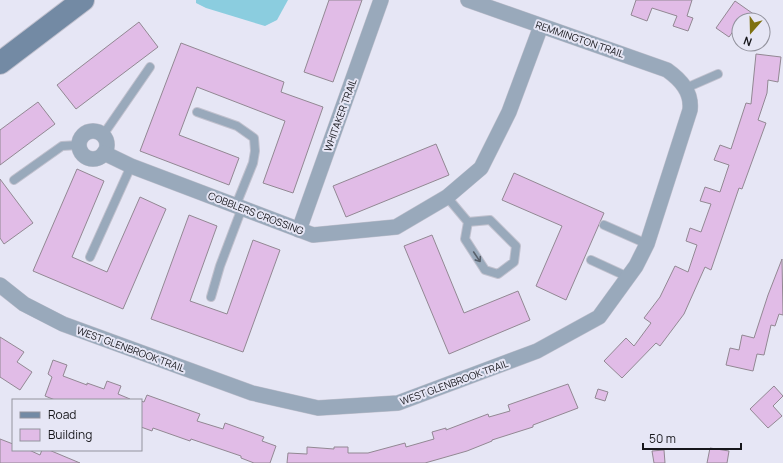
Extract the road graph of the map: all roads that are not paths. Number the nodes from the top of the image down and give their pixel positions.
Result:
1 (83, 0) edge
2 (381, 0) edge
3 (468, 0) edge
4 (541, 26) junction
5 (0, 63) edge
6 (150, 67) dead end
7 (718, 74) dead end
8 (686, 88) junction
9 (197, 112) dead end
10 (103, 136) junction
11 (79, 145) junction
12 (104, 153) junction
13 (132, 166) junction
14 (14, 180) dead end
15 (447, 197) junction
16 (239, 207) junction
17 (468, 222) junction
18 (604, 225) dead end
19 (300, 230) junction
20 (647, 244) junction
21 (90, 257) dead end
22 (591, 260) dead end
23 (628, 277) junction
24 (0, 285) edge
25 (211, 297) dead end

1 - 5 street
2 - 19 street, WHITAKER TRAIL
3 - 4 street, REMMINGTON TRAIL
4 - 8 street, REMMINGTON TRAIL
4 - 15 street, COBBLERS CROSSING
6 - 10 lane
7 - 8 lane
8 - 20 street, WEST GLENBROOK TRAIL
9 - 16 lane
10 - 11 street
10 - 12 street
11 - 12 street
11 - 14 lane
12 - 13 street, COBBLERS CROSSING
13 - 16 street, COBBLERS CROSSING
13 - 21 lane
15 - 17 lane
15 - 19 street, COBBLERS CROSSING
16 - 19 street, COBBLERS CROSSING
16 - 25 lane
17 -> 17 lane
18 - 20 lane
20 - 23 street, WEST GLENBROOK TRAIL
22 - 23 lane
23 - 24 street, WEST GLENBROOK TRAIL

